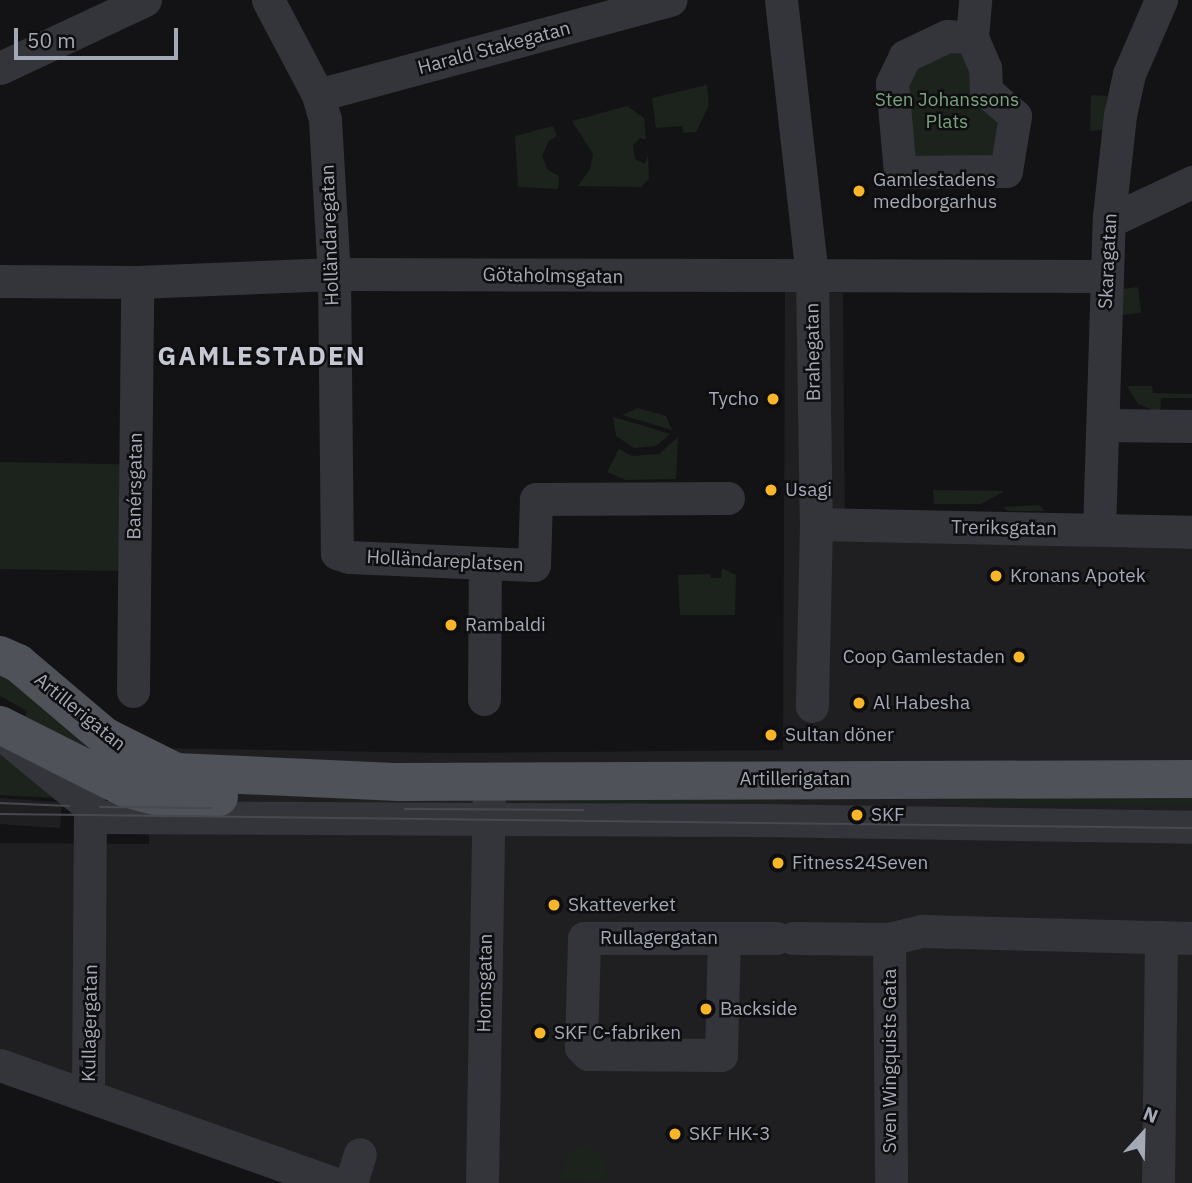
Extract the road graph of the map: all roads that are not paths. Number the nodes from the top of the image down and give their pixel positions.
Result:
1 (145, 0) edge
2 (268, 0) edge
3 (670, 0) edge
4 (781, 0) edge
5 (975, 0) edge
6 (1161, 0) edge
7 (972, 37) junction
8 (0, 68) edge
9 (318, 94) junction
10 (1192, 182) edge
11 (1109, 216) junction
12 (334, 274) junction
13 (1106, 276) junction
14 (812, 278) junction
15 (0, 281) edge
16 (137, 282) junction
17 (1098, 413) junction
18 (1192, 426) edge
19 (333, 484) joint
20 (728, 498) dead end
21 (816, 524) junction
22 (1099, 530) junction
23 (1192, 532) edge
24 (485, 564) junction
25 (0, 655) edge
26 (133, 691) dead end
27 (485, 699) dead end
28 (812, 706) dead end
29 (0, 725) edge
30 (0, 734) edge
31 (286, 778) junction
32 (1192, 779) edge
33 (399, 782) junction
34 (489, 782) junction
35 (94, 801) junction
36 (488, 820) junction
37 (1192, 827) edge
38 (724, 938) junction
39 (1176, 938) edge
40 (889, 939) junction
41 (0, 1065) edge
42 (88, 1096) junction
43 (333, 1183) edge
44 (481, 1183) edge
45 (891, 1183) edge
46 (1158, 1183) edge

1 - 8 street
2 - 9 street, Holländaregatan
3 - 9 street, Harald Stakegatan
4 - 14 street, Brahegatan
5 - 7 street
6 - 11 street, Skaragatan
7 - 7 street
9 - 12 street, Holländaregatan
10 - 11 street
11 - 13 street, Skaragatan
12 - 14 street, Götaholmsgatan
12 - 16 street, Götaholmsgatan
12 - 19 street, Holländaregatan
13 - 14 street, Götaholmsgatan
13 - 17 street, Skaragatan
14 - 21 street, Brahegatan
15 - 16 street, Götaholmsgatan
16 - 26 street, Banérsgatan
17 - 18 street
17 - 22 street, Skaragatan
19 - 24 street, Holländareplatsen
20 - 24 street, Holländareplatsen
21 - 22 street, Treriksgatan
21 - 28 street, Brahegatan
22 - 23 street, Treriksgatan
24 - 27 street
25 - 31 main road, Artillerigatan
29 - 35 main road, Artillerigatan
30 - 35 street
31 - 33 main road, Artillerigatan
31 - 35 street, Artillerigatan
32 - 34 main road, Artillerigatan
33 - 34 main road, Artillerigatan
33 - 35 main road, Artillerigatan
34 - 36 street, Hornsgatan
35 - 36 street
35 - 42 street, Kullagergatan
36 - 37 street
36 - 44 street, Hornsgatan
38 - 38 street, Rullagergatan
38 - 40 street, Rullagergatan
39 - 40 street, Rullagergatan
39 - 46 street
40 - 45 street, Sven Wingquists Gata
41 - 42 street
42 - 43 street, Kullagergatan

